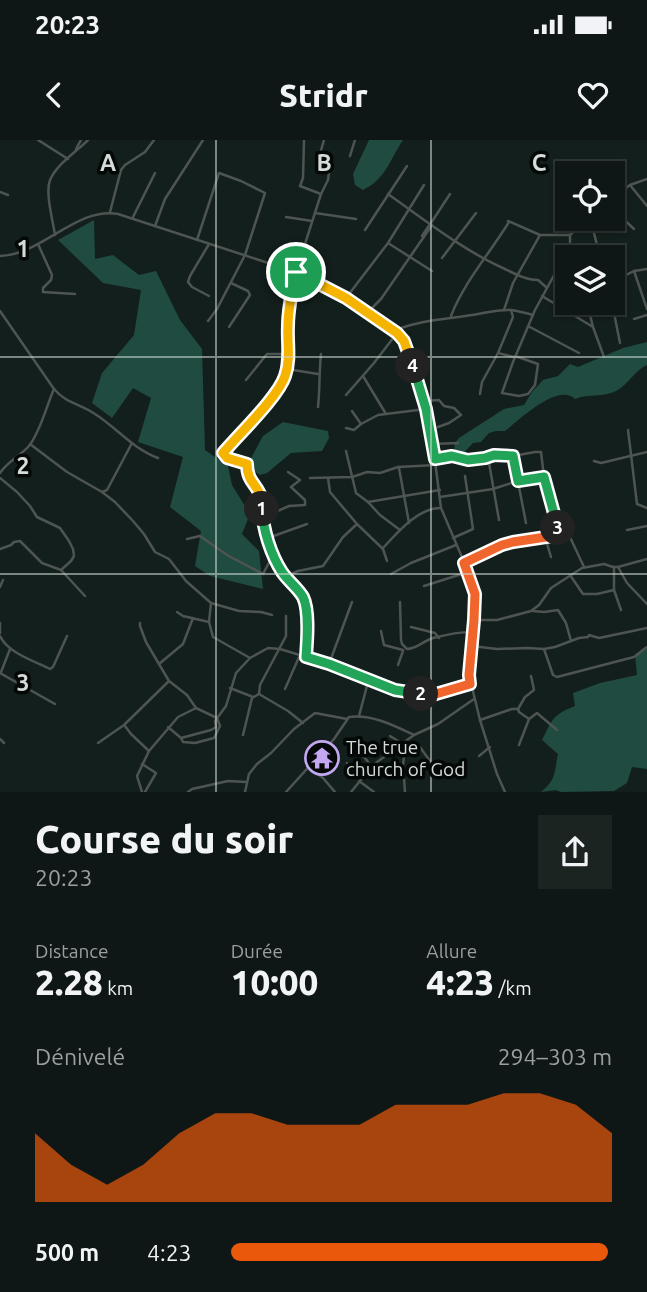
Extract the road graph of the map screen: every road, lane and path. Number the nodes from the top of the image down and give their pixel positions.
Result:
1 (38, 140) edge
2 (81, 140) edge
3 (88, 140) edge
4 (153, 140) edge
5 (203, 140) edge
6 (304, 140) edge
7 (324, 140) edge
8 (355, 140) edge
9 (74, 153) junction
10 (350, 156) dead end
11 (68, 159) junction
12 (407, 166) dead end
13 (155, 173) dead end
14 (647, 179) edge
15 (424, 185) dead end
16 (630, 186) junction
17 (625, 189) edge
18 (0, 192) edge
19 (321, 194) junction
20 (388, 194) junction
21 (450, 194) dead end
22 (8, 195) dead end
23 (647, 205) edge
24 (409, 209) junction
25 (110, 212) junction
26 (315, 213) junction
27 (476, 213) dead end
28 (286, 217) dead end
29 (133, 218) junction
30 (356, 219) dead end
31 (625, 220) edge
32 (313, 221) junction
33 (430, 224) junction
34 (155, 226) junction
35 (634, 229) dead end
36 (365, 230) dead end
37 (574, 231) edge
38 (55, 235) junction
39 (540, 235) junction
40 (570, 235) junction
41 (197, 240) junction
42 (456, 242) junction
43 (388, 243) junction
44 (38, 244) junction
45 (209, 244) junction
46 (570, 245) edge
47 (405, 253) junction
48 (245, 255) junction
49 (0, 256) edge
50 (410, 256) junction
51 (442, 258) dead end
52 (484, 260) junction
53 (647, 269) edge
54 (432, 271) dead end
55 (634, 271) junction
56 (296, 272) junction
57 (555, 272) edge
58 (518, 275) junction
59 (625, 276) edge
60 (231, 283) junction
61 (546, 288) junction
62 (75, 294) dead end
63 (209, 296) dead end
64 (542, 296) junction
65 (346, 298) junction
66 (647, 309) edge
67 (504, 310) junction
68 (511, 310) junction
69 (0, 311) edge
70 (367, 313) junction
71 (533, 315) junction
72 (590, 315) edge
73 (614, 315) edge
74 (647, 315) edge
75 (451, 316) junction
76 (634, 319) dead end
77 (208, 321) dead end
78 (528, 326) junction
79 (229, 327) dead end
80 (593, 327) junction
81 (395, 332) junction
82 (620, 343) dead end
83 (499, 352) junction
84 (579, 353) dead end
85 (288, 354) junction
86 (321, 354) dead end
87 (515, 357) junction
88 (604, 357) dead end
89 (287, 369) junction
90 (318, 374) junction
91 (363, 376) junction
92 (246, 380) dead end
93 (54, 388) junction
94 (480, 394) dead end
95 (346, 395) dead end
96 (424, 401) junction
97 (318, 407) dead end
98 (426, 409) junction
99 (352, 411) dead end
100 (386, 415) junction
101 (361, 424) junction
102 (438, 427) dead end
103 (346, 428) dead end
104 (628, 429) dead end
105 (132, 443) junction
106 (458, 443) dead end
107 (30, 444) junction
108 (433, 444) junction
109 (346, 451) dead end
110 (647, 452) edge
111 (513, 456) junction
112 (631, 456) junction
113 (488, 457) junction
114 (158, 458) dead end
115 (435, 459) junction
116 (594, 461) dead end
117 (436, 465) junction
118 (398, 467) junction
119 (288, 472) dead end
120 (0, 476) edge
121 (465, 476) dead end
122 (328, 477) junction
123 (352, 477) junction
124 (544, 477) junction
125 (310, 478) dead end
126 (518, 481) junction
127 (493, 489) junction
128 (440, 490) junction
129 (102, 492) junction
130 (468, 492) junction
131 (404, 496) junction
132 (440, 497) junction
133 (368, 502) junction
134 (441, 508) junction
135 (647, 508) edge
136 (262, 518) junction
137 (499, 520) dead end
138 (409, 523) junction
139 (526, 523) dead end
140 (307, 524) dead end
141 (357, 524) junction
142 (647, 526) edge
143 (400, 530) junction
144 (627, 530) dead end
145 (559, 535) junction
146 (545, 537) junction
147 (268, 538) junction
148 (453, 538) junction
149 (187, 539) dead end
150 (456, 545) junction
151 (0, 549) edge
152 (383, 549) junction
153 (273, 555) junction
154 (551, 557) dead end
155 (647, 559) edge
156 (387, 561) dead end
157 (464, 563) junction
158 (584, 567) junction
159 (616, 567) junction
160 (61, 570) junction
161 (468, 572) junction
162 (391, 575) dead end
163 (570, 575) junction
164 (285, 577) junction
165 (3, 580) dead end
166 (424, 586) dead end
167 (0, 587) edge
168 (614, 590) junction
169 (85, 596) dead end
170 (352, 602) dead end
171 (400, 602) dead end
172 (211, 603) junction
173 (647, 604) edge
174 (621, 610) dead end
175 (531, 611) junction
176 (177, 612) dead end
177 (272, 615) dead end
178 (286, 616) dead end
179 (193, 618) junction
180 (474, 620) junction
181 (209, 622) junction
182 (0, 623) edge
183 (140, 623) dead end
184 (411, 627) dead end
185 (647, 628) edge
186 (381, 631) dead end
187 (474, 632) junction
188 (0, 635) edge
189 (67, 636) dead end
190 (439, 638) junction
191 (570, 641) junction
192 (472, 646) junction
193 (647, 647) edge
194 (10, 649) junction
195 (280, 649) junction
196 (403, 649) junction
197 (544, 649) junction
198 (300, 655) junction
199 (306, 657) junction
200 (250, 658) junction
201 (159, 664) junction
202 (329, 664) junction
203 (398, 665) dead end
204 (0, 673) edge
205 (531, 676) dead end
206 (169, 681) junction
207 (369, 681) junction
208 (470, 684) junction
209 (230, 688) junction
210 (285, 689) dead end
211 (259, 694) junction
212 (253, 697) junction
213 (474, 699) junction
214 (55, 704) dead end
215 (196, 708) junction
216 (518, 709) junction
217 (359, 716) junction
218 (217, 718) junction
219 (347, 719) junction
220 (529, 719) junction
221 (480, 720) junction
222 (303, 723) junction
223 (124, 725) junction
224 (168, 727) junction
225 (556, 730) dead end
226 (243, 735) dead end
227 (414, 735) junction
228 (390, 736) dead end
229 (181, 738) junction
230 (0, 739) edge
231 (4, 743) dead end
232 (98, 743) dead end
233 (402, 744) junction
234 (519, 744) dead end
235 (490, 747) junction
236 (350, 748) dead end
237 (149, 751) junction
238 (479, 756) dead end
239 (430, 761) dead end
240 (347, 763) dead end
241 (142, 764) junction
242 (308, 767) junction
243 (371, 767) junction
244 (360, 780) junction
245 (246, 782) junction
246 (144, 792) edge
247 (188, 792) edge
248 (245, 792) edge
249 (286, 792) edge
250 (335, 792) edge
251 (351, 792) edge
252 (374, 792) edge
253 (405, 792) edge
254 (505, 792) edge

1 - 11 street
2 - 9 street
3 - 9 street
4 - 25 street
5 - 34 street
6 - 19 street
7 - 19 street
8 - 10 street
9 - 11 street
11 - 38 street
12 - 20 street
13 - 29 street
14 - 16 street
15 - 24 street
16 - 17 street
16 - 23 street
18 - 22 street
19 - 26 street
20 - 24 street
20 - 36 street
21 - 33 street
24 - 33 street
24 - 43 street
25 - 29 street
25 - 38 street
26 - 30 street
26 - 32 street
27 - 42 street
28 - 32 street
29 - 34 street
31 - 35 street
32 - 56 street
33 - 42 street
33 - 47 street
33 - 50 street
34 - 41 street
37 - 40 street
38 - 44 street
39 - 40 street
39 - 52 street
39 - 58 street
40 - 46 street
41 - 45 street
41 - 48 street
42 - 51 street
42 - 52 street
43 - 47 street
43 - 65 street
44 - 49 street
44 - 62 street
45 - 48 street
45 - 63 street
47 - 50 street
48 - 56 street
48 - 60 street
50 - 54 street
50 - 70 street
52 - 58 street
52 - 75 street
53 - 55 street
55 - 59 street
55 - 66 street
56 - 65 street
56 - 85 street
57 - 61 street
58 - 61 street
58 - 67 street
60 - 77 street
60 - 79 street
61 - 64 street
64 - 71 street
64 - 80 street
65 - 70 street
67 - 68 street
67 - 75 street
68 - 71 street
68 - 83 street
69 - 93 street
70 - 81 street
71 - 78 street
72 - 80 street
73 - 82 street
74 - 76 street
75 - 81 street
78 - 84 street
78 - 87 street
80 - 88 street
81 - 91 street
81 - 96 street
83 - 87 street
83 - 94 street
85 - 89 street
85 - 92 street
86 - 90 street
87 - 87 street
89 - 90 street
89 - 136 street
90 - 97 street
91 - 95 street
91 - 100 street
93 - 105 street
93 - 107 street
96 - 98 street
96 - 102 street
98 - 100 street
98 - 108 street
99 - 101 street
100 - 101 street
101 - 103 street
104 - 112 street
105 - 114 street
105 - 129 street
106 - 108 street
107 - 120 street
107 - 129 street
108 - 115 street
109 - 123 street
110 - 112 street
111 - 113 street
111 - 124 street
111 - 126 street
112 - 116 street
112 - 135 street
113 - 115 street
113 - 127 street
115 - 117 street
117 - 118 street
117 - 128 street
118 - 123 street
118 - 131 street
119 - 136 street
120 - 160 street
121 - 130 street
122 - 123 street
122 - 125 street
122 - 141 street
123 - 133 street
124 - 126 street
124 - 145 street
126 - 127 street
126 - 139 street
127 - 130 street
127 - 137 street
128 - 131 street
128 - 132 street
129 - 172 street
130 - 132 street
130 - 148 street
131 - 133 street
131 - 138 street
132 - 134 street
133 - 143 street
134 - 138 street
134 - 148 street
136 - 147 street
138 - 143 street
140 - 147 street
141 - 152 street
141 - 164 street
142 - 144 street
143 - 152 street
145 - 146 street
145 - 158 street
146 - 154 street
146 - 157 street
147 - 153 street
148 - 150 street
149 - 153 street
150 - 157 street
150 - 162 street
151 - 160 street
152 - 156 street
153 - 164 street
155 - 159 street
157 - 161 street
158 - 159 street
158 - 163 street
159 - 168 street
159 - 173 street
160 - 169 street
161 - 166 street
161 - 180 street
163 - 168 street
163 - 175 street
164 - 199 street
165 - 167 street
168 - 174 street
170 - 202 street
171 - 196 street
172 - 177 street
172 - 181 street
175 - 180 street
175 - 191 street
176 - 179 street
178 - 195 street
179 - 181 street
179 - 201 street
180 - 187 street
181 - 200 street
182 - 188 street
183 - 201 street
184 - 190 street
185 - 191 street
186 - 196 street
187 - 190 street
187 - 192 street
188 - 194 street
189 - 194 street
190 - 196 street
191 - 197 street
192 - 197 street
192 - 208 street
193 - 197 street
194 - 204 street
195 - 198 street
195 - 200 street
195 - 211 street
196 - 203 street
198 - 199 street
198 - 210 street
199 - 202 street
200 - 209 street
201 - 206 street
202 - 207 street
204 - 214 street
205 - 216 street
206 - 215 street
206 - 223 street
207 - 208 street
207 - 217 street
208 - 213 street
209 - 212 street
209 - 218 street
211 - 212 street
211 - 222 street
212 - 226 street
213 - 221 street
213 - 227 street
215 - 218 street
215 - 224 street
216 - 220 street
216 - 221 street
217 - 219 street
217 - 227 street
218 - 229 street
218 - 229 street
219 - 222 street
219 - 242 street
220 - 225 street
220 - 234 street
221 - 235 street
222 - 245 street
223 - 232 street
223 - 237 street
224 - 229 street
224 - 237 street
227 - 233 street
228 - 233 street
230 - 231 street
233 - 239 street
233 - 243 street
233 - 253 street
235 - 238 street
235 - 254 street
236 - 243 street
237 - 241 street
240 - 244 street
241 - 246 street
241 - 246 street
242 - 249 street
242 - 250 street
243 - 244 street
244 - 251 street
244 - 252 street
245 - 247 street
245 - 248 street

